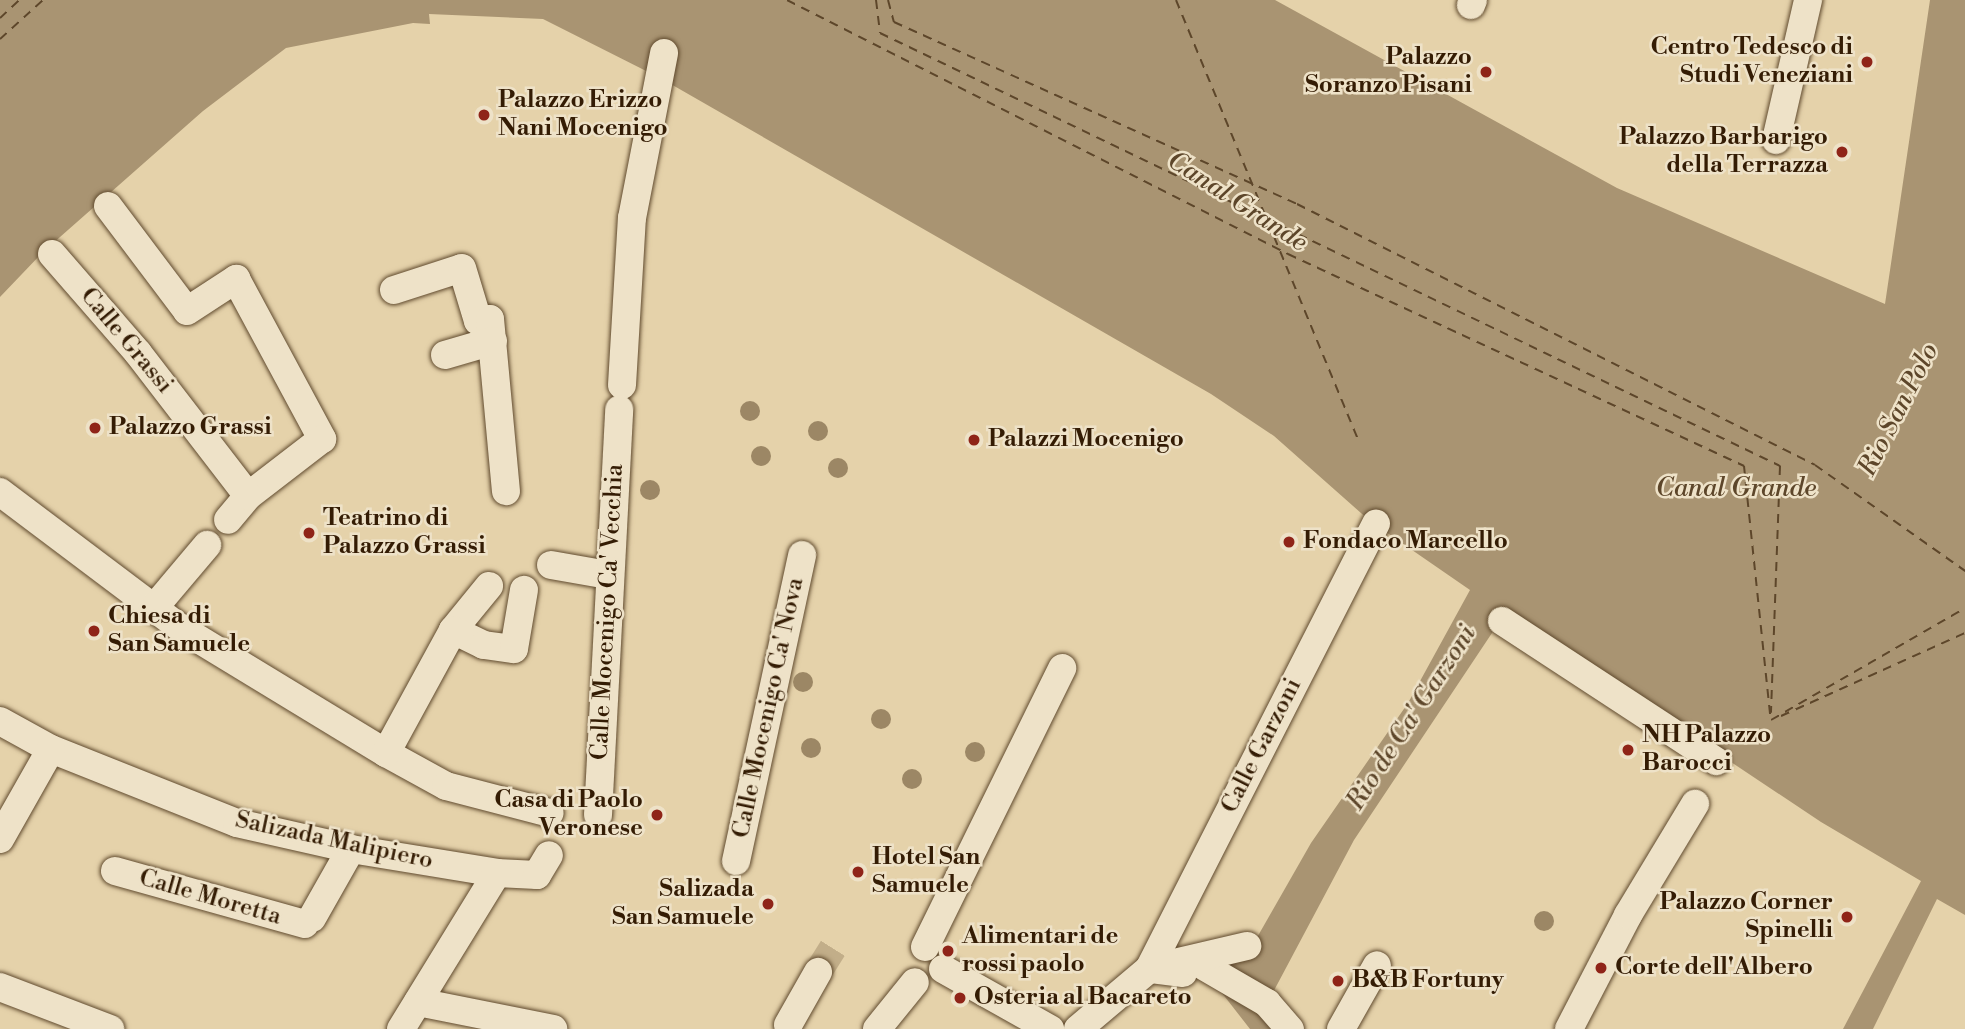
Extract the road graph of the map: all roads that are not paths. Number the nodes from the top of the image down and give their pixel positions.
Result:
1 (1808, 0) edge
2 (664, 52) dead end
3 (1776, 140) dead end
4 (108, 206) dead end
5 (52, 254) dead end
6 (394, 290) dead end
7 (493, 341) junction
8 (445, 355) dead end
9 (506, 491) dead end
10 (0, 492) edge
11 (248, 496) junction
12 (228, 520) dead end
13 (1376, 524) dead end
14 (207, 545) dead end
15 (802, 555) dead end
16 (551, 565) dead end
17 (608, 575) junction
18 (489, 586) dead end
19 (524, 590) dead end
20 (153, 609) junction
21 (1502, 621) dead end
22 (453, 630) junction
23 (1062, 668) dead end
24 (0, 721) edge
25 (51, 749) junction
26 (386, 753) junction
27 (1716, 761) dead end
28 (1695, 804) dead end
29 (550, 813) dead end
30 (597, 815) dead end
31 (0, 839) edge
32 (351, 849) junction
33 (549, 855) dead end
34 (736, 861) dead end
35 (116, 871) dead end
36 (497, 873) junction
37 (1247, 946) dead end
38 (925, 947) dead end
39 (1203, 965) junction
40 (1377, 965) dead end
41 (943, 969) dead end
42 (1149, 969) junction
43 (818, 972) tunnel mouth
44 (915, 982) dead end
45 (0, 987) edge
46 (418, 1002) junction
47 (41, 1018) edge
48 (788, 1025) dead end
49 (110, 1029) edge
50 (401, 1029) edge
51 (553, 1029) edge
52 (877, 1029) edge
53 (1050, 1029) edge
54 (1077, 1029) edge
55 (1290, 1029) edge
56 (1341, 1029) edge
57 (1569, 1029) edge

1 - 3 street
2 - 17 street, Calle Mocenigo Ca' Vecchia
4 - 11 street
5 - 11 street, Calle Grassi
6 - 7 street
7 - 8 street
7 - 9 street
10 - 20 street
11 - 12 street
13 - 42 street, Calle Garzoni
14 - 20 street
15 - 34 street, Calle Mocenigo Ca' Nova
16 - 17 street
17 - 30 street, Calle Mocenigo Ca' Vecchia
18 - 22 street
19 - 22 street
20 - 26 street
21 - 27 street
22 - 26 street
23 - 38 street
24 - 25 street, Salizada Malipiero
25 - 31 street
25 - 32 street, Salizada Malipiero
26 - 29 street
28 - 57 street
32 - 35 street, Calle Moretta
32 - 36 street, Salizada Malipiero
33 - 36 street, Salizada Malipiero
36 - 46 street
37 - 39 street
39 - 42 street
39 - 55 street
40 - 56 street
41 - 53 street
42 - 54 street
43 - 48 street
44 - 52 street
45 - 47 street
46 - 50 street
46 - 51 street
47 - 49 street

